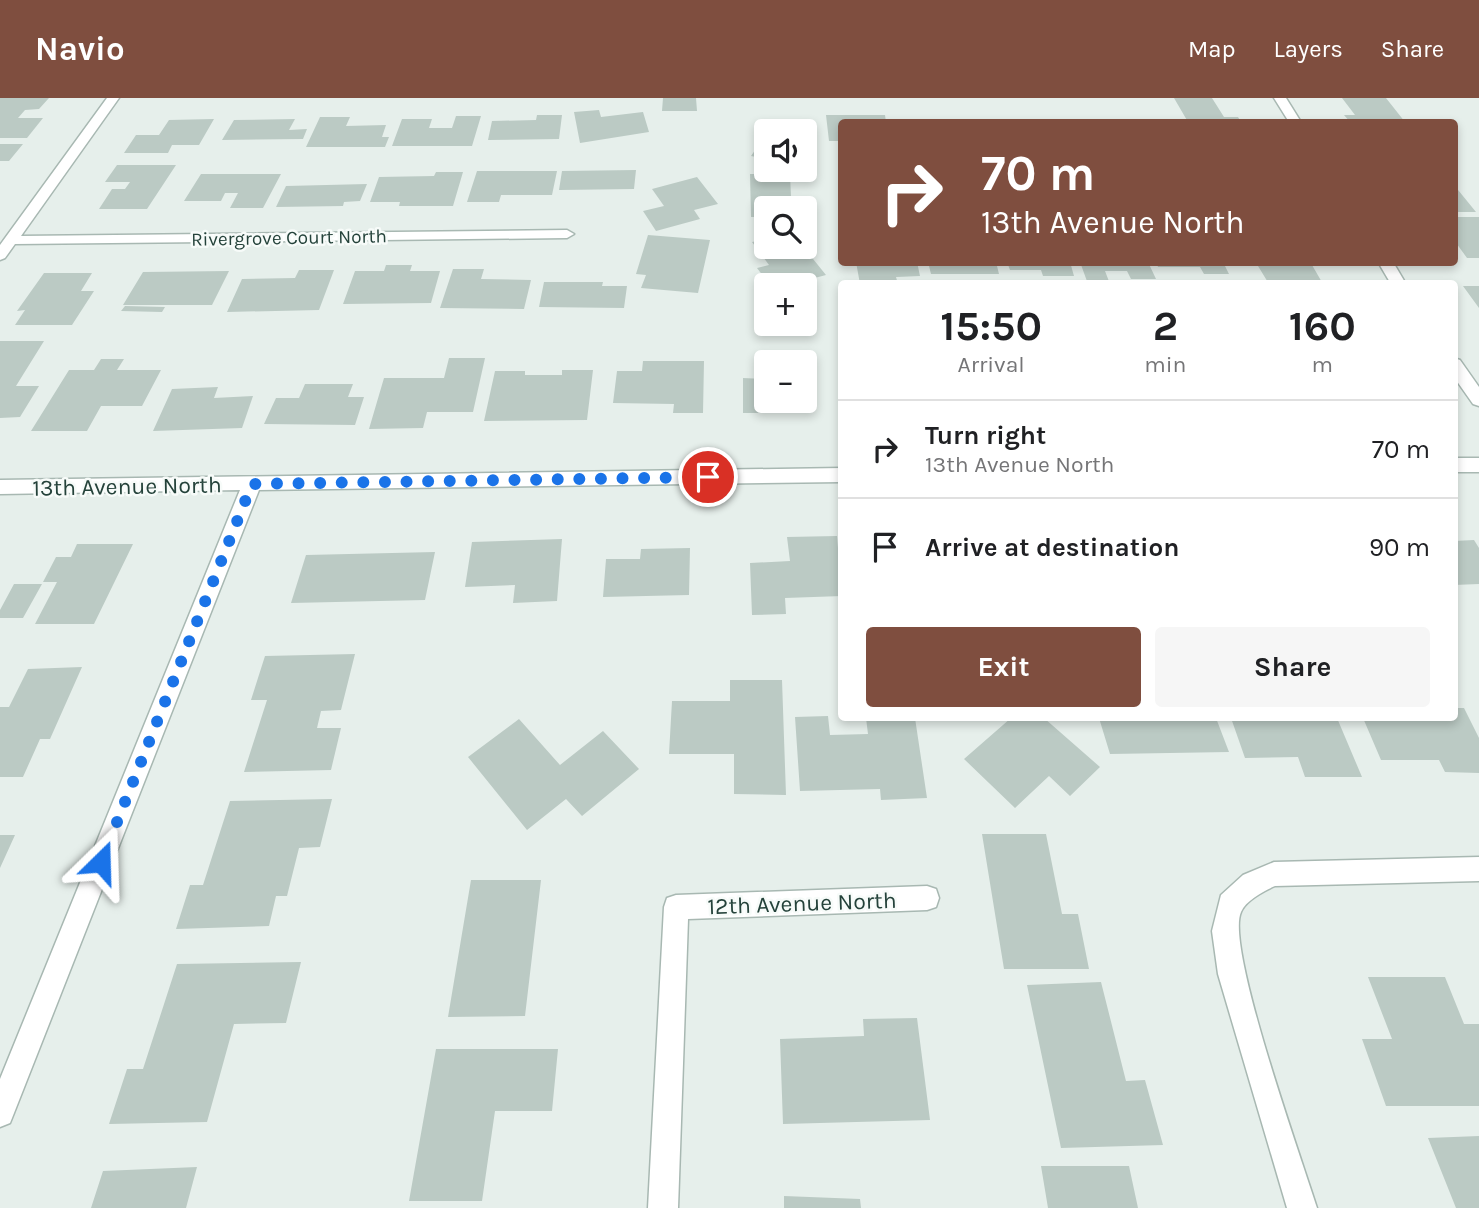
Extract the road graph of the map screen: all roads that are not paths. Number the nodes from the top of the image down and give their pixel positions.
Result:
1 (113, 98) edge
2 (1280, 98) edge
3 (1293, 119) edge
4 (568, 233) dead end
5 (11, 240) junction
6 (0, 255) edge
7 (1458, 370) edge
8 (1479, 400) edge
9 (1458, 465) edge
10 (1479, 465) edge
11 (838, 475) edge
12 (252, 484) junction
13 (0, 487) edge
14 (1479, 869) edge
15 (927, 898) dead end
16 (0, 1113) edge
17 (663, 1208) edge
18 (1302, 1208) edge

1 - 5 street
2 - 3 street
4 - 5 street, Rivergrove Court North
5 - 6 street
7 - 8 street
9 - 10 street
11 - 12 street, 13th Avenue North
12 - 13 street, 13th Avenue North
12 - 16 street
14 - 18 street
15 - 17 street, 12th Avenue North

